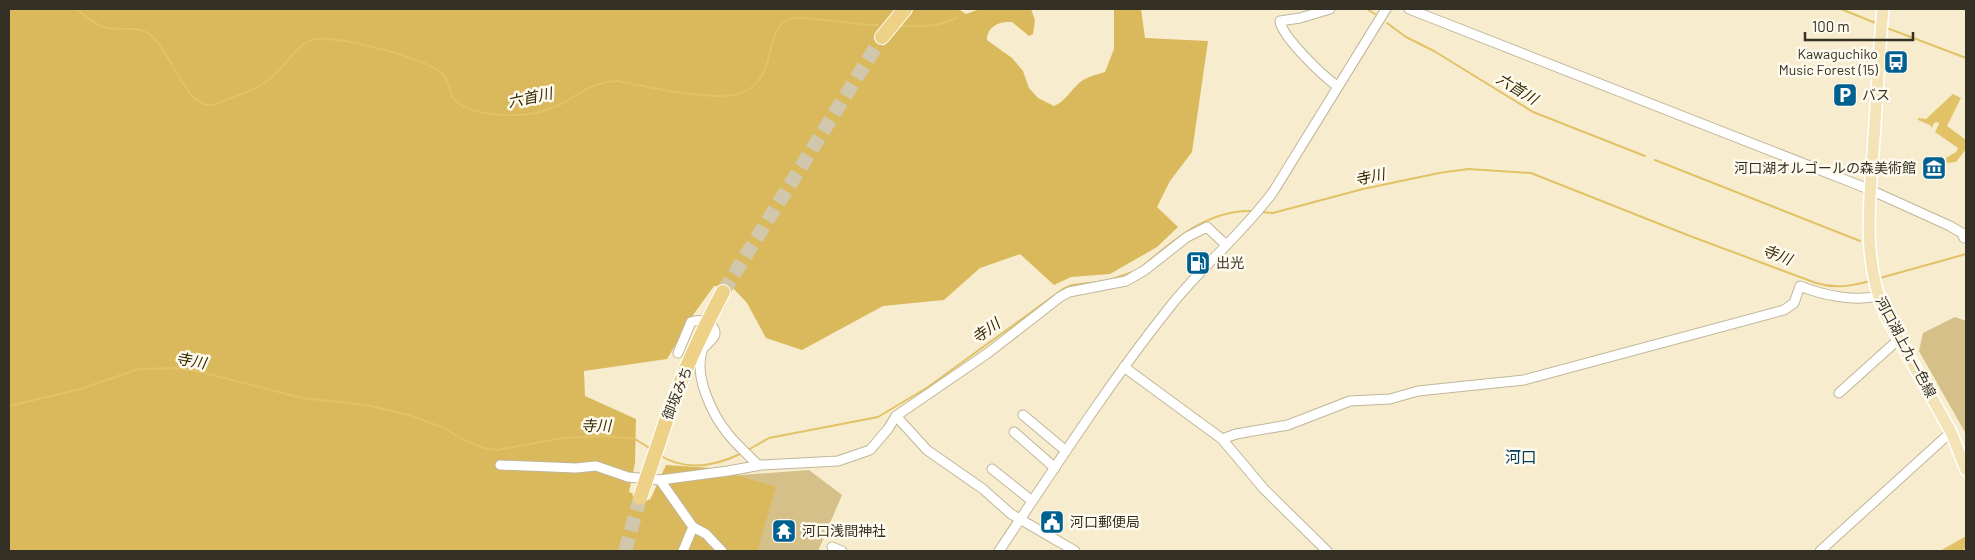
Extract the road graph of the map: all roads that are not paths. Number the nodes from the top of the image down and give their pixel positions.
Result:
1 (905, 9) edge
2 (1330, 9) edge
3 (1386, 9) edge
4 (1409, 9) edge
5 (1883, 13) edge
6 (882, 37) tunnel mouth
7 (1337, 86) junction
8 (1871, 190) junction
9 (1964, 238) dead end
10 (1226, 245) junction
11 (723, 292) tunnel mouth
12 (1877, 293) junction
13 (707, 322) junction
14 (1899, 339) junction
15 (678, 353) dead end
16 (1124, 366) junction
17 (1839, 393) dead end
18 (1023, 415) dead end
19 (896, 416) junction
20 (1014, 432) dead end
21 (1951, 432) junction
22 (1222, 439) junction
23 (1066, 451) junction
24 (500, 465) dead end
25 (758, 465) junction
26 (1054, 468) junction
27 (992, 469) dead end
28 (1966, 470) edge
29 (660, 480) junction
30 (640, 498) tunnel mouth
31 (1032, 501) junction
32 (1019, 519) junction
33 (692, 526) junction
34 (832, 547) dead end
35 (683, 551) edge
36 (722, 551) edge
37 (842, 551) edge
38 (999, 551) edge
39 (1075, 551) edge
40 (1327, 551) edge
41 (1820, 551) edge

1 - 6 highway
2 - 7 street
3 - 7 street
4 - 8 street
5 - 8 main road, 河口湖上九一色線
7 - 10 street
8 - 9 street
8 - 12 main road, 河口湖上九一色線
10 - 16 street
10 - 19 street
11 - 13 highway, 御坂みち
12 - 14 main road, 河口湖上九一色線
12 - 22 street
13 - 15 street
13 - 25 street
13 - 30 highway, 御坂みち, bridge
14 - 17 street
14 - 21 main road, 河口湖上九一色線
16 - 22 street
16 - 23 street
18 - 23 street
19 - 25 street
19 - 32 street
20 - 26 street
21 - 28 main road, 河口湖上九一色線
21 - 41 street
22 - 40 street
23 - 26 street
24 - 29 street
25 - 29 street
26 - 31 street
27 - 31 street
29 - 33 street
31 - 32 street
32 - 38 street
32 - 39 street
33 - 35 street
33 - 36 street
34 - 37 street

